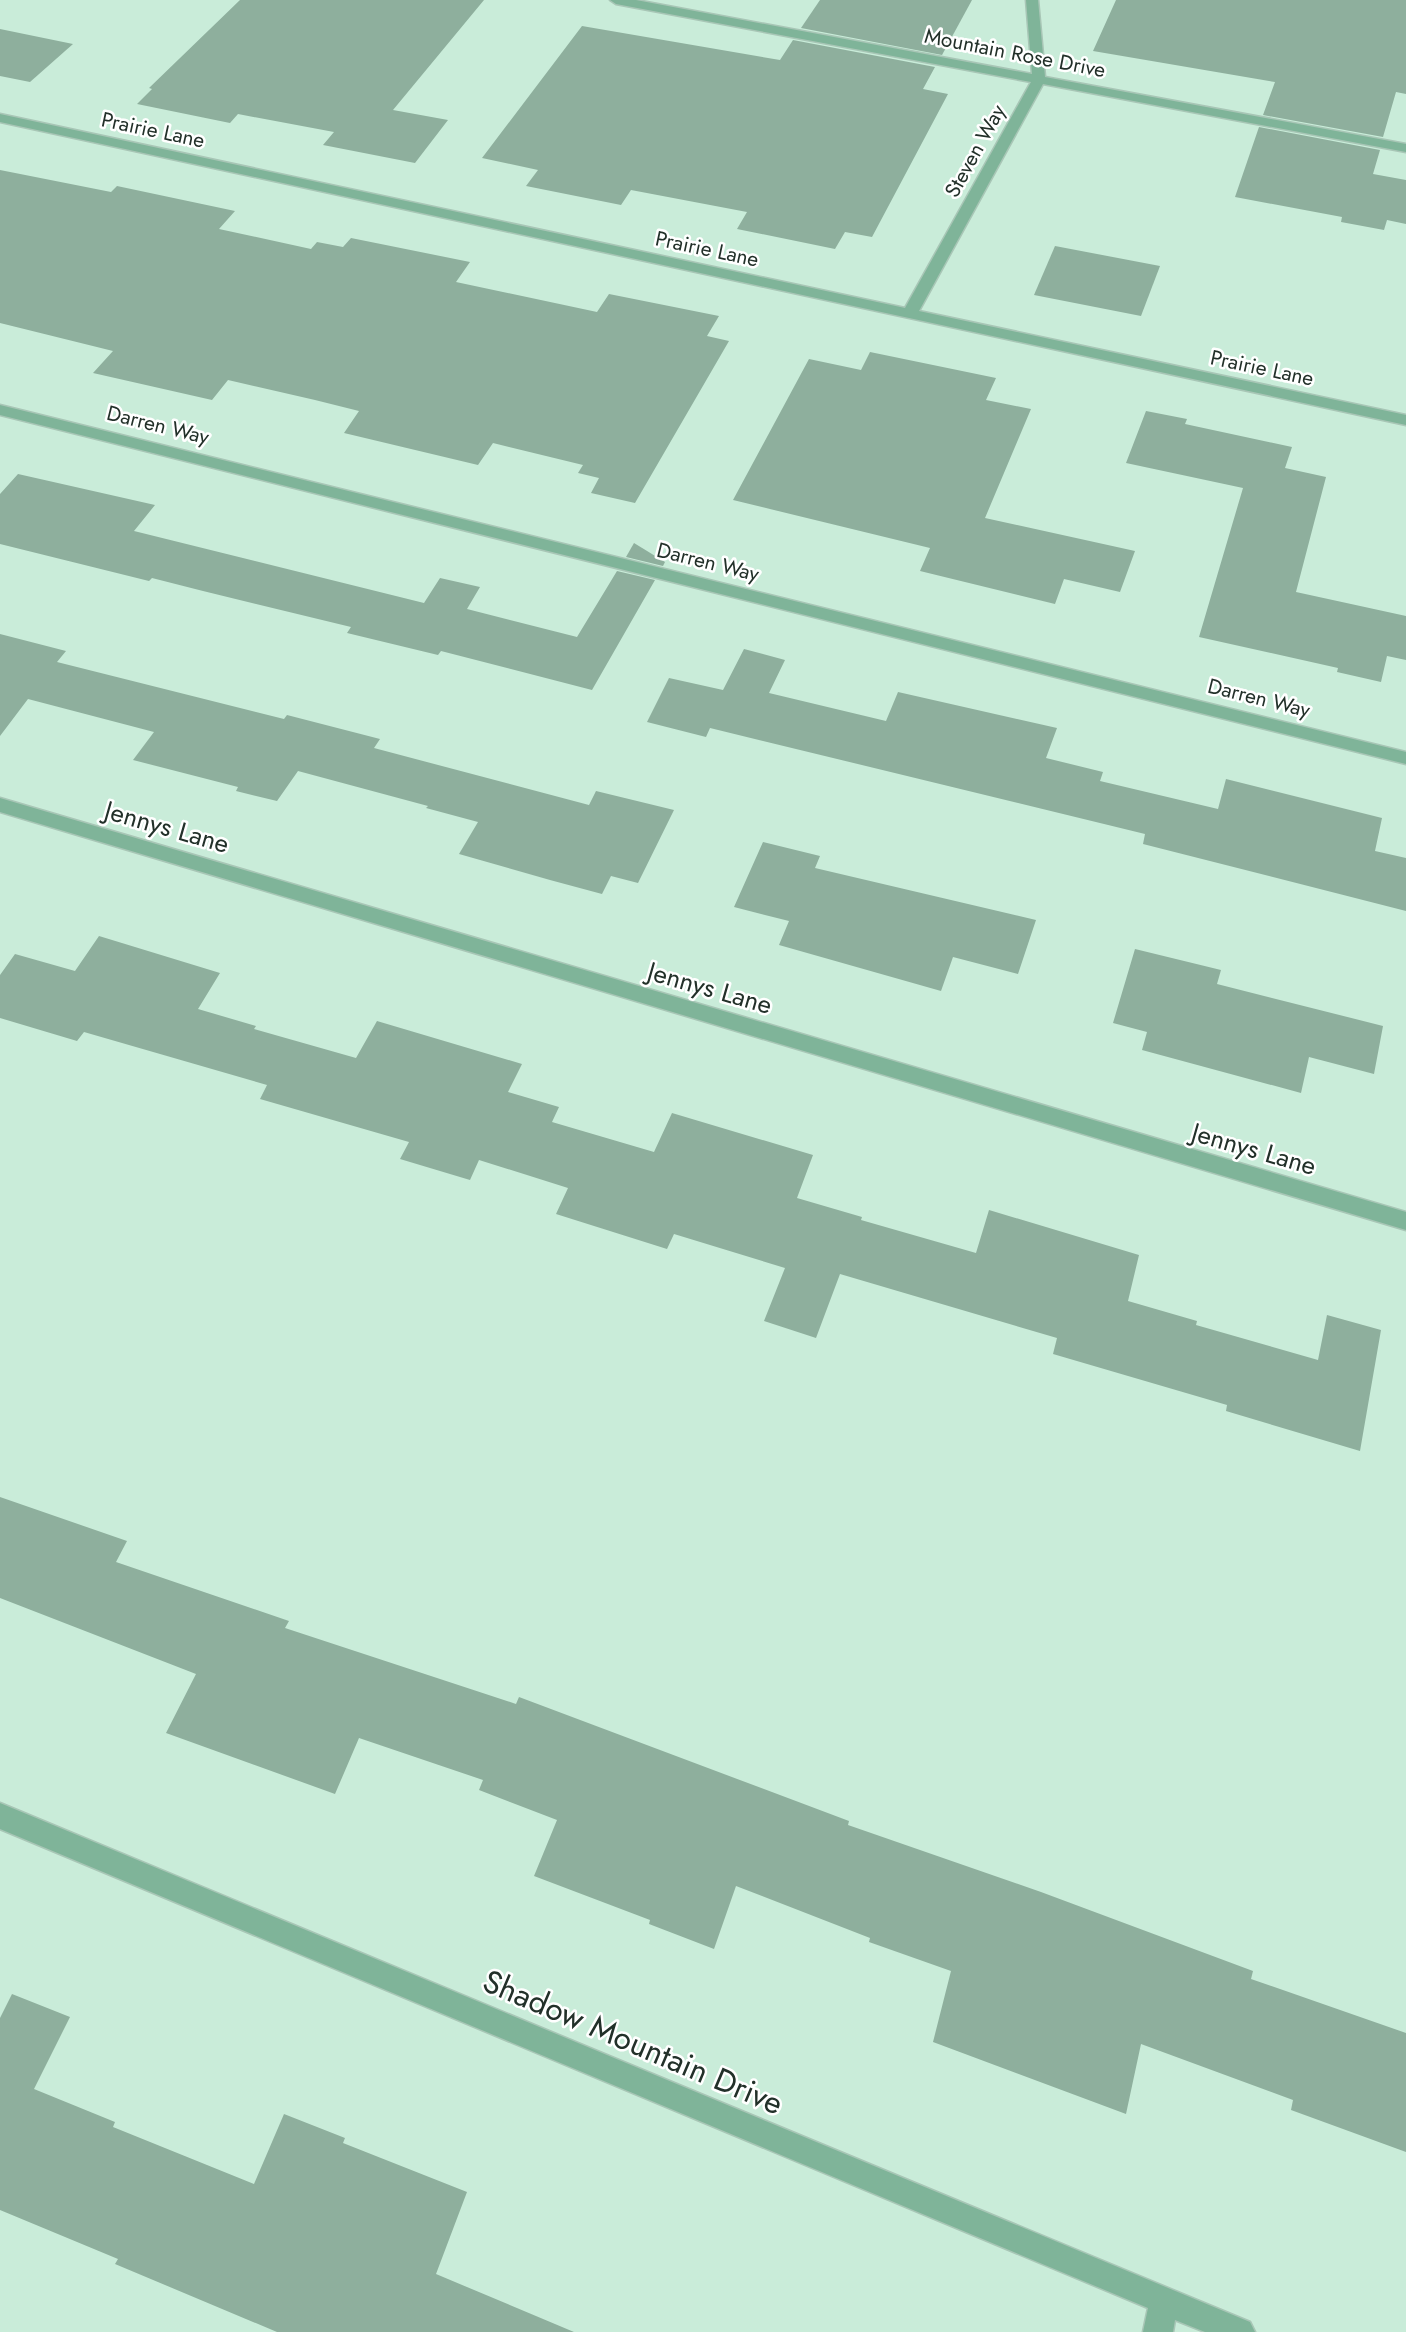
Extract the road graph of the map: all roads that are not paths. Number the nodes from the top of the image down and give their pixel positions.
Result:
1 (616, 0) edge
2 (1032, 0) edge
3 (1039, 79) junction
4 (0, 118) edge
5 (1406, 148) edge
6 (910, 313) junction
7 (0, 410) edge
8 (1406, 420) edge
9 (1406, 758) edge
10 (0, 805) edge
11 (1406, 1221) edge
12 (0, 1816) edge
13 (1164, 2302) junction
14 (1158, 2332) edge
15 (1240, 2332) edge

1 - 3 street, Mountain Rose Drive
2 - 3 street
3 - 5 street, Mountain Rose Drive
3 - 6 street, Steven Way
4 - 6 street, Prairie Lane
6 - 8 street, Prairie Lane
7 - 9 street, Darren Way
10 - 11 street, Jennys Lane
12 - 13 street, Shadow Mountain Drive
13 - 14 street
13 - 15 street, Shadow Mountain Drive

